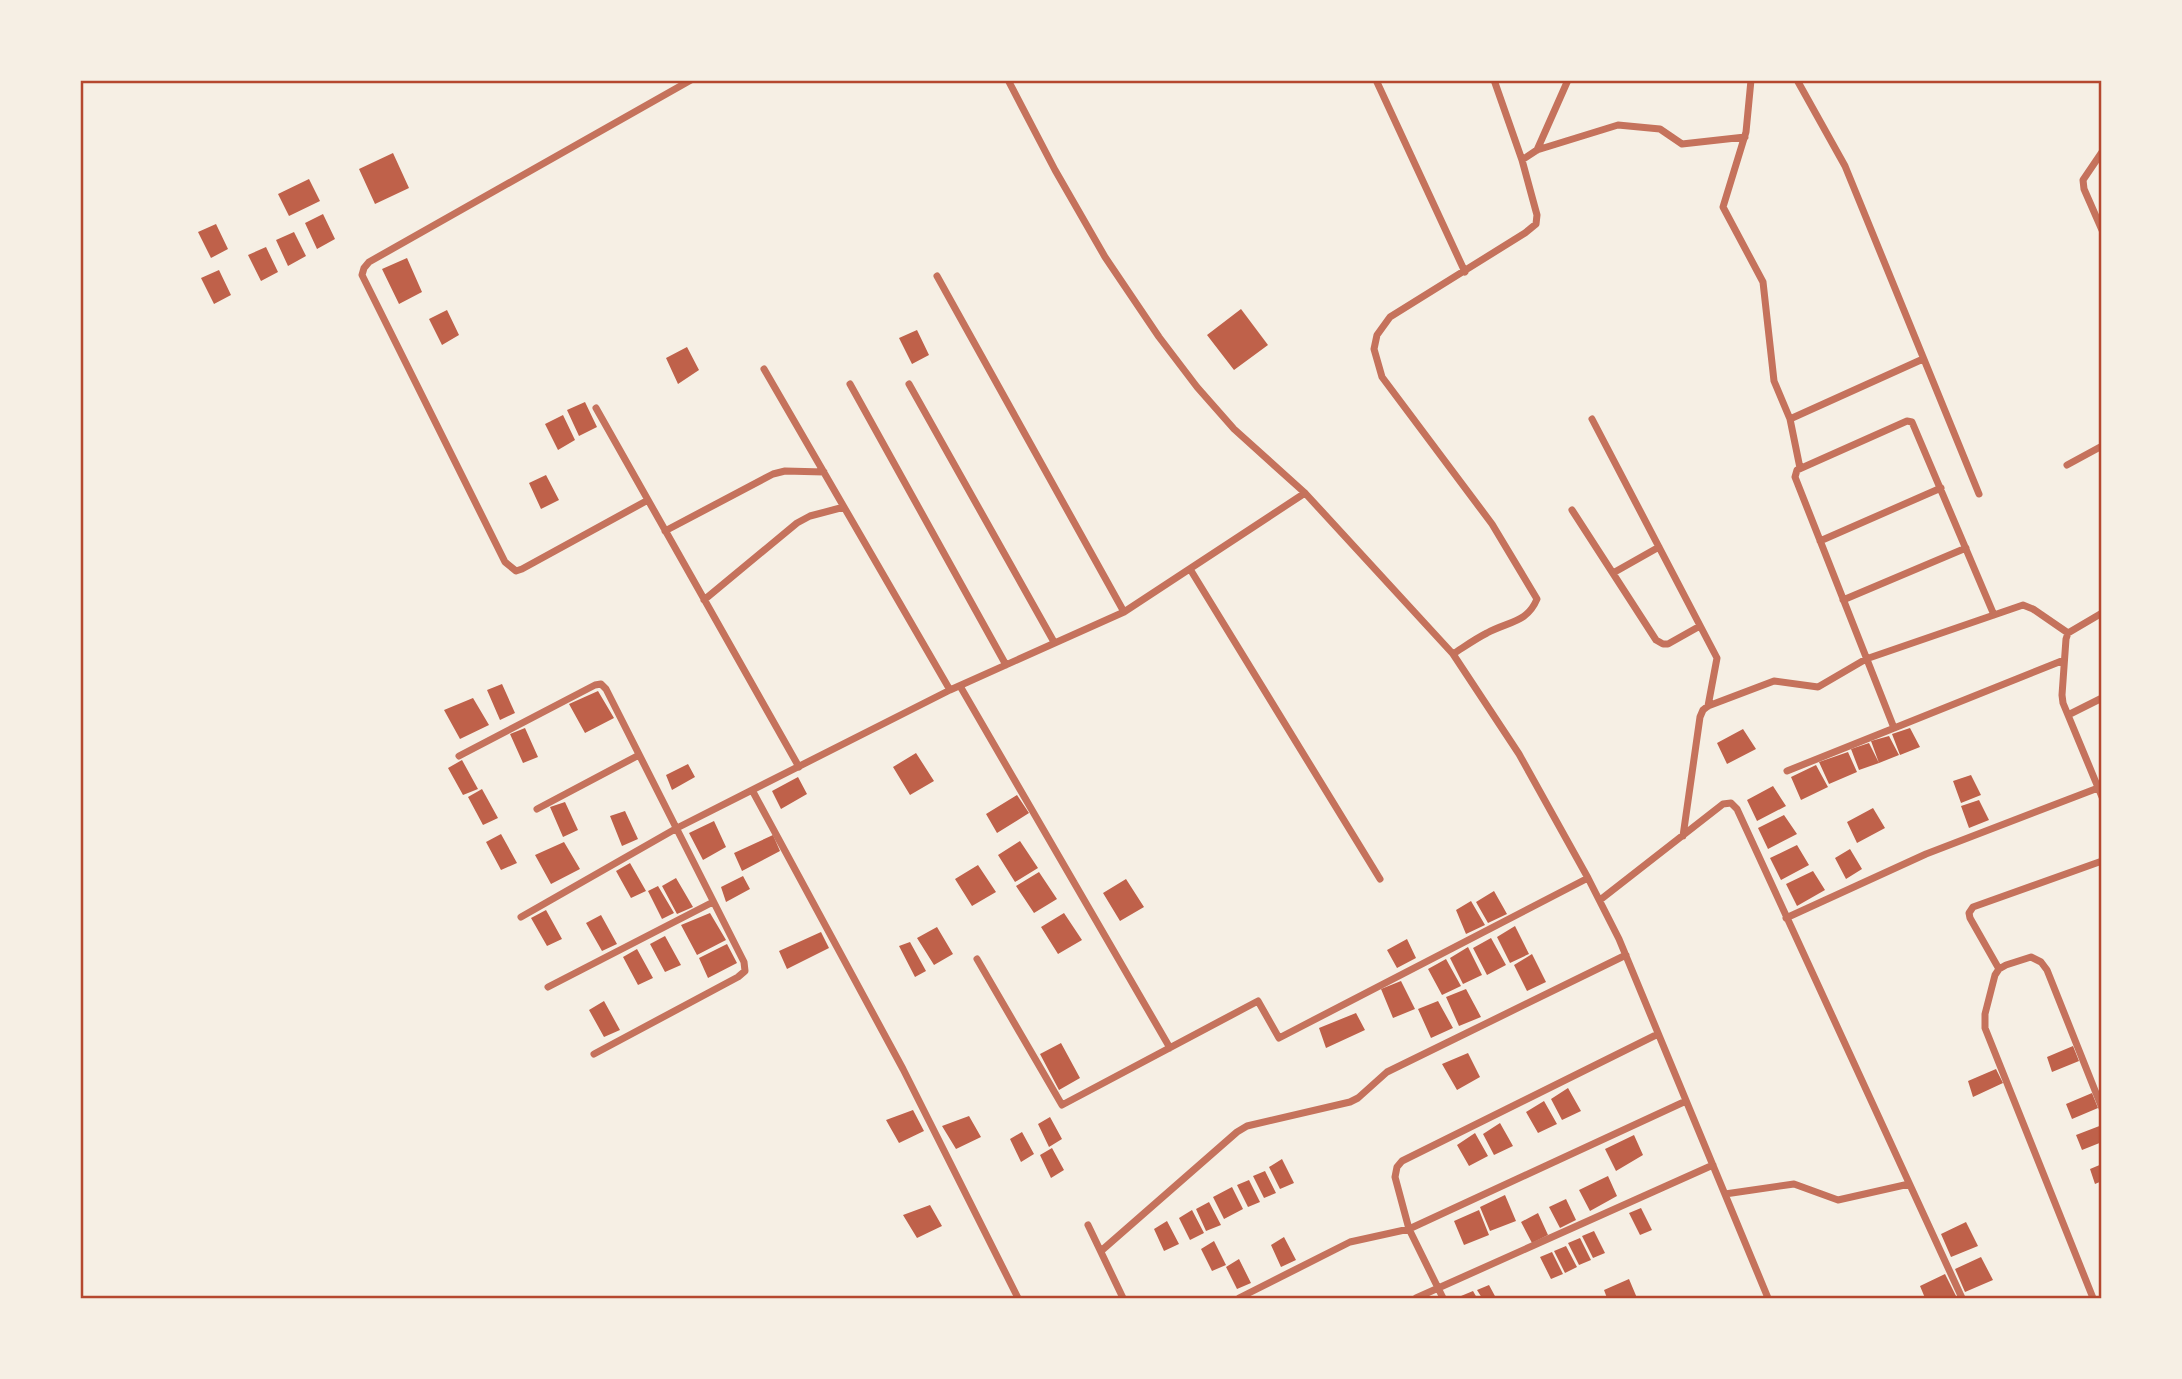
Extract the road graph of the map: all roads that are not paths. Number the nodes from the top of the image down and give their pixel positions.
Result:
1 (691, 80) edge
2 (1008, 80) edge
3 (1376, 80) edge
4 (1494, 80) edge
5 (1567, 80) edge
6 (1751, 80) edge
7 (1797, 80) edge
8 (1745, 137) junction
9 (1537, 150) junction
10 (2102, 152) edge
11 (1522, 160) junction
12 (2102, 230) edge
13 (1465, 272) junction
14 (937, 276) dead end
15 (1923, 359) junction
16 (764, 369) dead end
17 (850, 384) dead end
18 (909, 384) dead end
19 (596, 408) dead end
20 (1592, 419) dead end
21 (1790, 419) junction
22 (2102, 446) edge
23 (2067, 465) dead end
24 (1800, 468) junction
25 (824, 472) junction
26 (1941, 488) junction
27 (1305, 493) junction
28 (1979, 494) dead end
29 (648, 500) junction
30 (844, 508) junction
31 (1572, 510) dead end
32 (665, 531) junction
33 (1820, 541) junction
34 (1659, 547) junction
35 (1966, 548) junction
36 (1189, 569) junction
37 (1613, 573) junction
38 (704, 600) junction
39 (1843, 600) junction
40 (1124, 612) junction
41 (2102, 613) edge
42 (1994, 615) junction
43 (1700, 626) junction
44 (2068, 633) junction
45 (1054, 642) junction
46 (1453, 654) junction
47 (1866, 659) junction
48 (2064, 660) junction
49 (1006, 664) junction
50 (960, 686) junction
51 (950, 690) junction
52 (2102, 698) edge
53 (1708, 706) junction
54 (2068, 715) junction
55 (1894, 728) junction
56 (639, 755) junction
57 (459, 756) dead end
58 (799, 767) junction
59 (1787, 771) dead end
60 (2098, 788) junction
61 (752, 790) junction
62 (2102, 797) edge
63 (537, 809) dead end
64 (677, 828) junction
65 (1683, 836) junction
66 (2102, 861) edge
67 (1380, 878) dead end
68 (1588, 878) junction
69 (1600, 900) junction
70 (713, 902) junction
71 (521, 917) dead end
72 (1786, 918) junction
73 (1626, 955) junction
74 (977, 960) dead end
75 (1998, 969) junction
76 (548, 987) dead end
77 (1658, 1034) junction
78 (1170, 1048) junction
79 (594, 1054) dead end
80 (1686, 1101) junction
81 (2102, 1108) edge
82 (1713, 1165) junction
83 (1909, 1184) junction
84 (1725, 1194) junction
85 (1088, 1225) dead end
86 (1409, 1229) junction
87 (1101, 1251) junction
88 (1438, 1289) junction
89 (1018, 1298) edge
90 (1123, 1298) edge
91 (1239, 1298) edge
92 (1416, 1298) edge
93 (1443, 1298) edge
94 (1767, 1298) edge
95 (1962, 1298) edge
96 (2093, 1298) edge

1 - 29 street
2 - 27 street
3 - 13 street
4 - 11 street
5 - 9 street
6 - 8 street
7 - 15 street
8 - 9 street
8 - 21 street
9 - 11 street
10 - 12 street
11 - 13 street
13 - 46 street
14 - 40 street
15 - 21 street
15 - 28 street
16 - 25 street
17 - 49 street
18 - 45 street
19 - 29 street
20 - 34 street
21 - 24 street
22 - 23 street
24 - 26 street
24 - 33 street
25 - 30 street
25 - 32 street
26 - 33 street
26 - 35 street
27 - 36 street
27 - 46 street
29 - 32 street
30 - 38 street
30 - 51 street
31 - 37 street
32 - 38 street
33 - 39 street
34 - 37 street
34 - 43 street
35 - 39 street
35 - 42 street
36 - 40 street
36 - 67 street
37 - 43 street
38 - 58 street
39 - 47 street
40 - 45 street
41 - 44 street
42 - 44 street
42 - 47 street
43 - 53 street
44 - 48 street
45 - 49 street
46 - 68 street
47 - 53 street
47 - 55 street
48 - 54 street
48 - 55 street
49 - 50 street
50 - 51 street
50 - 78 street
51 - 58 street
52 - 54 street
53 - 65 street
54 - 60 street
55 - 59 street
56 - 57 street
56 - 63 street
56 - 64 street
58 - 61 street
60 - 62 street
60 - 72 street
61 - 64 street
61 - 89 street
64 - 70 street
64 - 71 street
65 - 69 street
65 - 72 street
66 - 75 street
68 - 69 street
68 - 78 street
69 - 73 street
70 - 76 street
70 - 79 street
72 - 83 street
73 - 77 street
73 - 87 street
74 - 78 street
75 - 81 street
75 - 96 street
77 - 80 street
77 - 86 street
80 - 82 street
80 - 86 street
82 - 84 street
82 - 88 street
83 - 84 street
83 - 95 street
84 - 94 street
85 - 87 street
86 - 88 street
86 - 91 street
87 - 90 street
88 - 92 street
88 - 93 street

